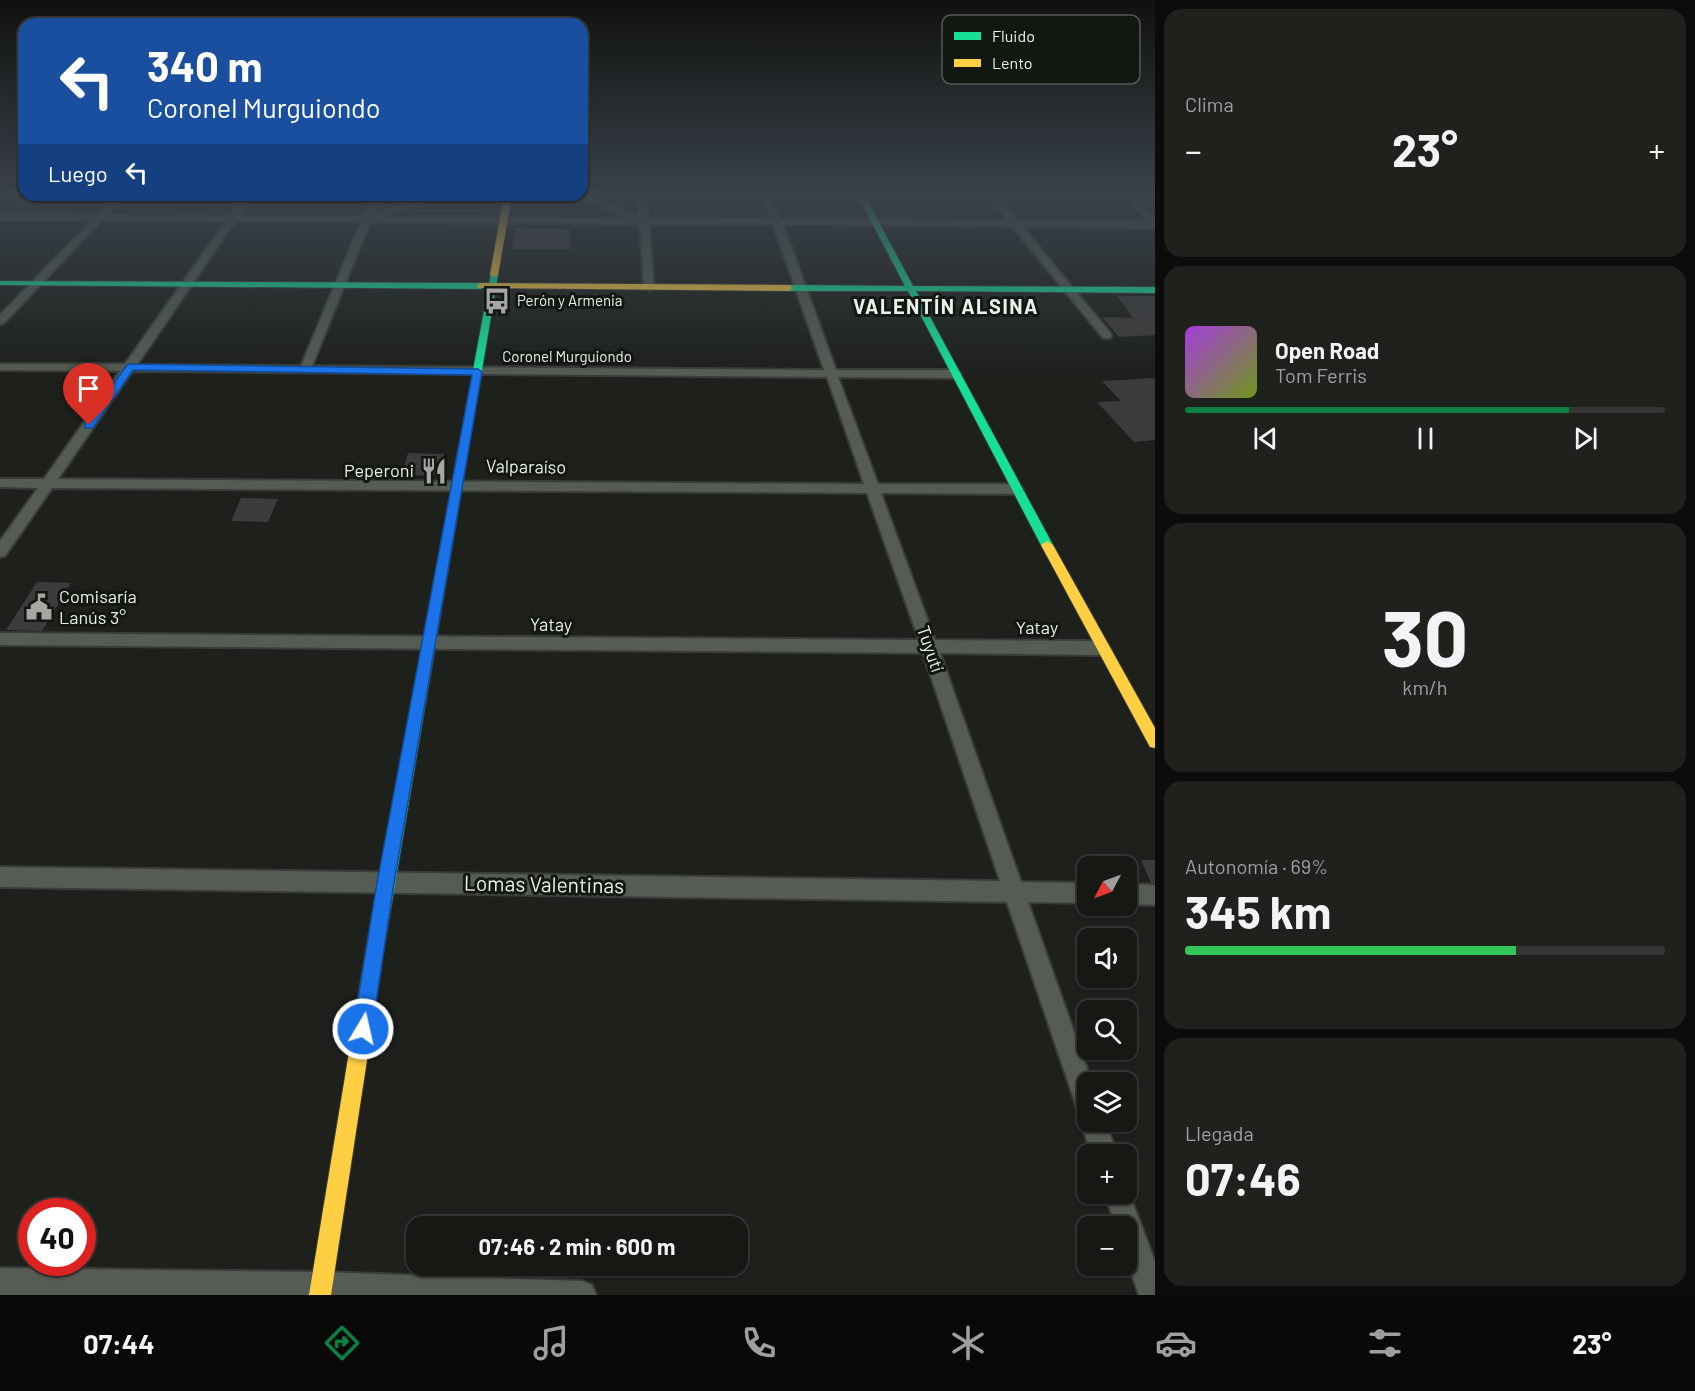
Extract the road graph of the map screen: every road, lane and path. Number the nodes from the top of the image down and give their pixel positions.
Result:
1 (64, 254) edge
2 (208, 254) edge
3 (351, 254) edge
4 (497, 254) edge
5 (646, 254) edge
6 (789, 254) edge
7 (891, 254) edge
8 (1041, 254) edge
9 (0, 283) edge
10 (37, 283) junction
11 (188, 285) junction
12 (338, 285) junction
13 (491, 286) junction
14 (649, 287) junction
15 (801, 287) junction
16 (908, 288) junction
17 (1069, 289) junction
18 (1155, 290) edge
19 (0, 321) edge
20 (1107, 336) dead end
21 (0, 367) edge
22 (130, 367) junction
23 (305, 369) junction
24 (478, 372) junction
25 (833, 373) junction
26 (955, 374) junction
27 (0, 483) edge
28 (48, 483) junction
29 (457, 484) junction
30 (874, 488) junction
31 (1016, 489) junction
32 (0, 552) edge
33 (0, 639) edge
34 (429, 643) junction
35 (930, 648) junction
36 (1101, 648) junction
37 (1155, 742) edge
38 (0, 877) edge
39 (386, 883) junction
40 (1013, 891) junction
41 (1077, 893) edge
42 (1137, 894) edge
43 (1155, 895) edge
44 (1077, 1074) edge
45 (1121, 1204) edge
46 (0, 1282) edge
47 (320, 1290) edge
48 (582, 1295) edge
49 (1153, 1295) edge

1 - 10 street
2 - 11 street
3 - 12 street
4 - 13 street
5 - 14 street
6 - 15 street, Tuyutí
7 - 16 street
8 - 17 street
9 - 10 street
10 - 11 street
10 - 19 street
11 - 12 street
11 - 22 street
12 - 13 street
12 - 23 street
13 - 14 street
13 - 24 street
14 - 15 street
15 - 16 street
15 - 25 street, Tuyutí
16 - 17 street
16 - 26 street
17 - 18 street
17 - 20 street
21 - 22 street, Coronel Murguiondo
22 - 23 street, Coronel Murguiondo
22 - 28 street
23 - 24 street, Coronel Murguiondo
24 - 25 street, Coronel Murguiondo
24 - 29 street
25 - 26 street, Coronel Murguiondo
25 - 30 street, Tuyutí
26 - 31 street
27 - 28 street, Valparaíso
28 - 29 street, Valparaíso
28 - 32 street
29 - 30 street, Valparaíso
29 - 34 street
30 - 31 street, Valparaíso
30 - 35 street, Tuyutí
31 - 36 street
33 - 34 street, Yatay
34 - 35 street, Yatay
34 - 39 street
35 - 36 street, Yatay
35 - 40 street, Tuyutí
36 - 37 street
38 - 39 street, Lomas Valentinas
39 - 40 street, Lomas Valentinas
39 - 47 street
40 - 41 street, Lomas Valentinas
40 - 44 street, Tuyutí
42 - 43 street
45 - 49 street
46 - 47 street
47 - 48 street

